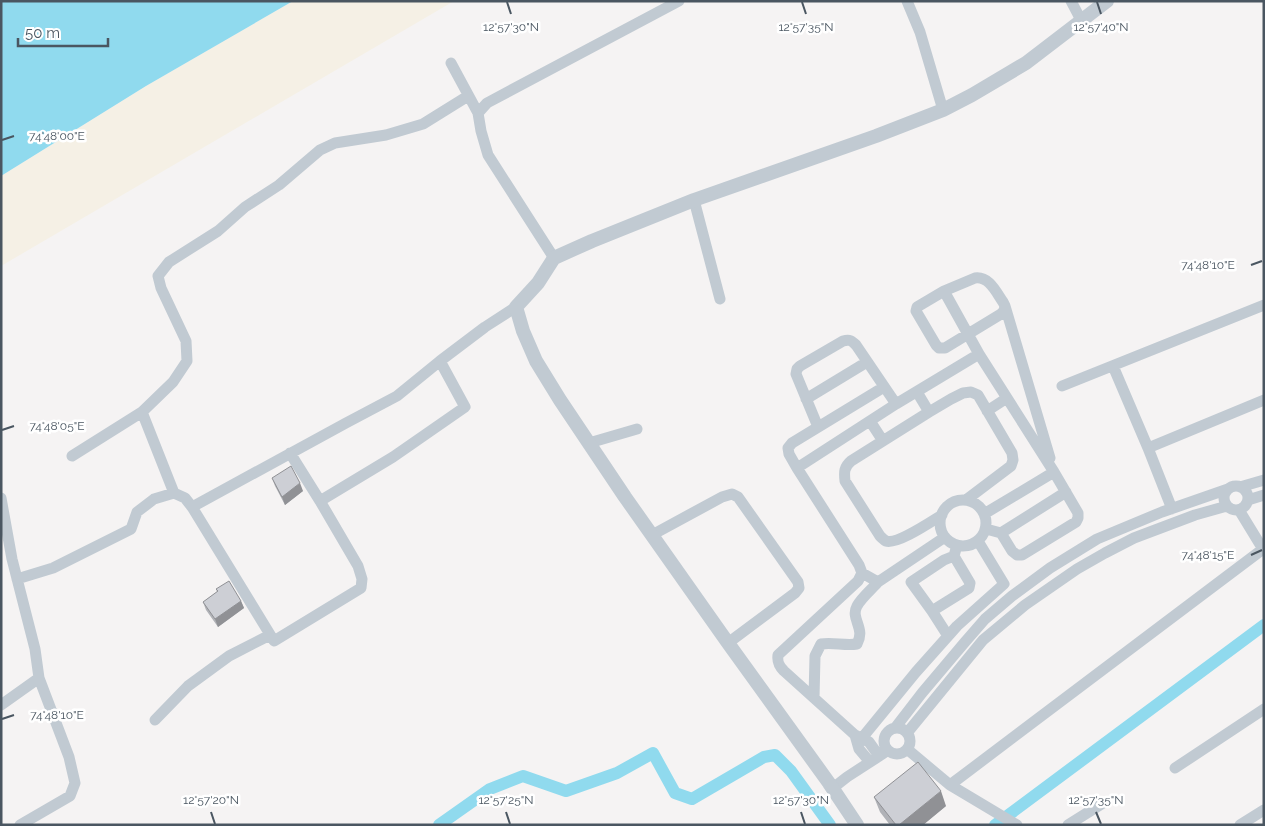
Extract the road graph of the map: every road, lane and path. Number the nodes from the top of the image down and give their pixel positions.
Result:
1 (679, 1) edge
2 (907, 1) edge
3 (1071, 1) edge
4 (1107, 1) edge
5 (1082, 20) junction
6 (451, 63) dead end
7 (468, 96) junction
8 (942, 110) junction
9 (478, 113) junction
10 (694, 200) junction
11 (554, 258) junction
12 (944, 291) junction
13 (720, 298) dead end
14 (1264, 305) edge
15 (1005, 306) junction
16 (516, 307) junction
17 (968, 335) junction
18 (979, 354) junction
19 (440, 361) junction
20 (867, 362) junction
21 (1113, 366) junction
22 (1062, 386) dead end
23 (884, 387) junction
24 (917, 392) junction
25 (1007, 398) junction
26 (806, 399) junction
27 (1264, 400) edge
28 (896, 404) junction
29 (987, 411) junction
30 (142, 412) junction
31 (929, 412) junction
32 (870, 421) junction
33 (818, 427) junction
34 (637, 429) dead end
35 (883, 441) junction
36 (589, 443) junction
37 (1148, 448) junction
38 (290, 453) junction
39 (72, 456) dead end
40 (797, 468) junction
41 (1054, 472) junction
42 (1264, 480) edge
43 (1240, 487) junction
44 (1228, 489) junction
45 (1066, 492) junction
46 (174, 493) junction
47 (1264, 495) edge
48 (1, 498) edge
49 (966, 500) junction
50 (1248, 500) junction
51 (320, 501) junction
52 (1227, 506) junction
53 (192, 507) junction
54 (1172, 509) junction
55 (1239, 510) junction
56 (984, 514) junction
57 (942, 515) junction
58 (986, 529) junction
59 (1001, 533) junction
60 (652, 535) junction
61 (944, 537) junction
62 (978, 541) junction
63 (1263, 550) edge
64 (955, 551) junction
65 (900, 566) junction
66 (862, 573) junction
67 (16, 579) junction
68 (878, 582) junction
69 (911, 582) junction
70 (1004, 584) junction
71 (1012, 596) junction
72 (1021, 608) junction
73 (932, 611) junction
74 (270, 635) junction
75 (948, 636) junction
76 (728, 643) junction
77 (39, 678) junction
78 (814, 698) junction
79 (1, 705) edge
80 (1264, 709) edge
81 (154, 720) dead end
82 (895, 728) junction
83 (907, 732) junction
84 (859, 737) junction
85 (907, 749) junction
86 (879, 756) junction
87 (1175, 768) dead end
88 (950, 785) junction
89 (833, 788) junction
90 (1103, 803) dead end
91 (1264, 810) edge
92 (1017, 824) edge
93 (20, 825) edge
94 (858, 825) edge
95 (1068, 825) edge
96 (1240, 825) edge

1 - 9 street
2 - 8 street
3 - 5 street
4 - 5 street
5 - 8 street
6 - 7 street
7 - 9 street
7 - 30 street
8 - 10 street
9 - 11 street
10 - 11 street
10 - 13 street
11 - 16 street
12 - 15 street
12 - 17 street
12 - 17 street
14 - 21 street
15 - 17 street
15 - 41 street
16 - 19 street
16 - 36 street
17 - 18 street
18 - 24 street
18 - 25 street
19 - 38 street
19 - 51 street
20 - 23 street
20 - 26 street
20 - 26 street
21 - 22 street
21 - 37 street
23 - 28 street
23 - 33 street
24 - 28 street
24 - 31 street
25 - 29 street
25 - 41 street
26 - 33 street
27 - 37 street
28 - 32 street
29 - 31 street
29 - 49 street
30 - 39 street
30 - 46 street
31 - 35 street
32 - 35 street
32 - 40 street
33 - 40 street
34 - 36 street
35 - 57 street
36 - 60 street
37 - 54 street
38 - 51 street
38 - 53 street
40 - 66 street
41 - 45 street
41 - 56 street
42 - 43 street
43 - 44 street
43 - 50 street
44 - 52 street
44 - 54 street
45 - 59 street
45 - 59 street
46 - 53 street
46 - 67 street
47 - 50 street
48 - 67 street
49 - 56 street
49 - 57 street
50 - 55 street
51 - 74 street
52 - 55 street
52 - 72 street
53 - 74 street
54 - 71 street
55 - 63 street
56 - 58 street
57 - 61 street
58 - 59 street
58 - 62 street
60 - 76 street
60 - 76 street
61 - 64 street
61 - 65 street
62 - 64 street
62 - 70 street
63 - 88 street
64 - 69 street
64 - 73 street
65 - 68 street
65 - 69 street
66 - 68 street
66 - 78 street
67 - 77 street
68 - 78 street
69 - 73 street
70 - 71 street
70 - 75 street
71 - 72 street
71 - 82 street
72 - 83 street
73 - 75 street
74 - 81 street
75 - 84 street
76 - 89 street
77 - 79 street
77 - 93 street
78 - 84 street
80 - 87 street
82 - 83 street
82 - 86 street
83 - 85 street
84 - 86 street
85 - 86 street
85 - 88 street
86 - 89 street
88 - 92 street
89 - 94 street
90 - 95 street
91 - 96 street

